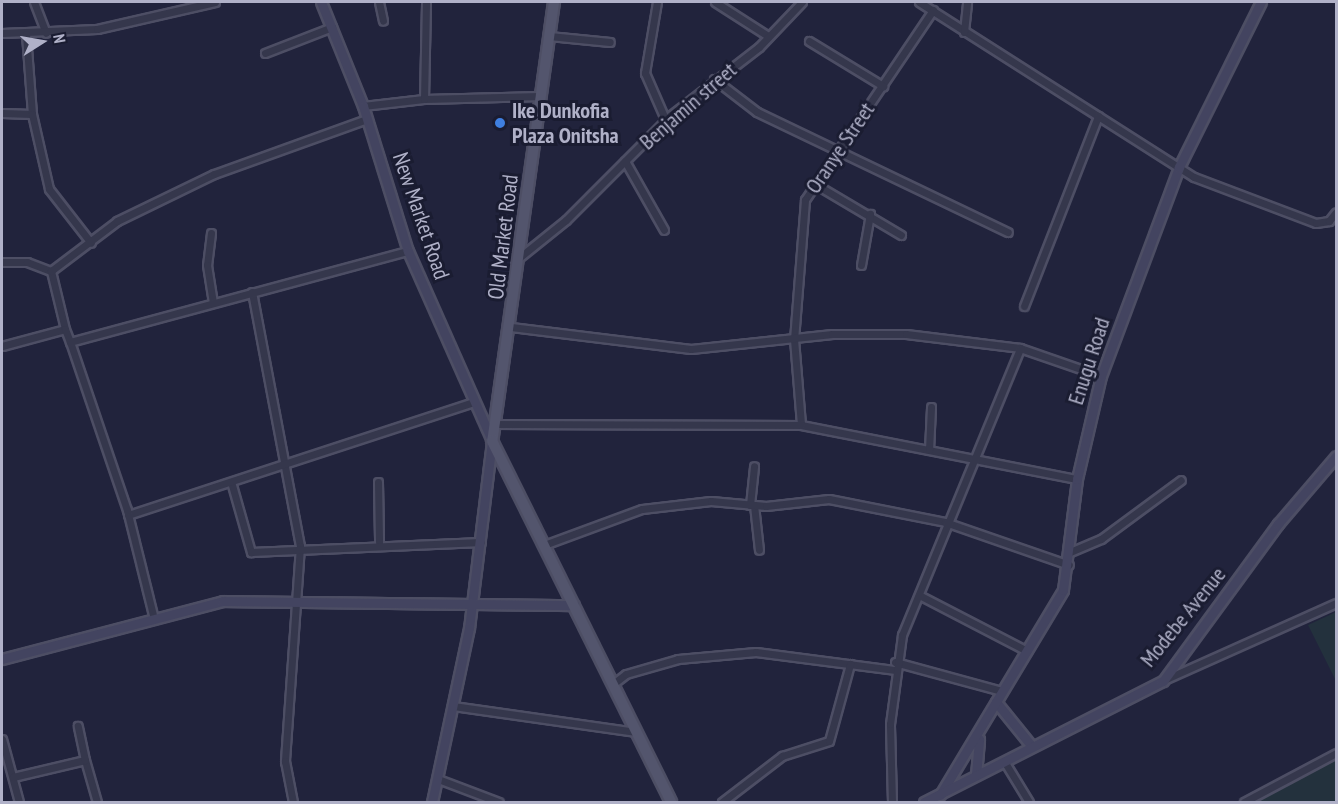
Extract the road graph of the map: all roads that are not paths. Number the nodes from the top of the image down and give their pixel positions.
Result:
1 (34, 2) edge
2 (215, 2) edge
3 (321, 2) edge
4 (379, 2) edge
5 (426, 2) edge
6 (554, 2) edge
7 (657, 2) edge
8 (715, 2) edge
9 (802, 2) edge
10 (919, 2) edge
11 (967, 2) edge
12 (1261, 2) edge
13 (933, 10) junction
14 (383, 21) dead end
15 (332, 27) junction
16 (964, 32) junction
17 (2, 33) edge
18 (46, 33) junction
19 (26, 34) junction
20 (549, 36) junction
21 (768, 36) junction
22 (809, 41) dead end
23 (610, 42) dead end
24 (265, 53) dead end
25 (714, 80) junction
26 (882, 86) junction
27 (541, 96) junction
28 (424, 99) junction
29 (363, 106) junction
30 (2, 113) edge
31 (32, 114) junction
32 (1098, 116) junction
33 (367, 119) junction
34 (666, 121) junction
35 (838, 148) junction
36 (625, 161) junction
37 (1179, 167) junction
38 (815, 184) junction
39 (1336, 212) edge
40 (870, 214) junction
41 (664, 230) dead end
42 (1008, 232) dead end
43 (211, 233) dead end
44 (901, 235) dead end
45 (92, 243) junction
46 (408, 251) junction
47 (520, 257) junction
48 (2, 262) edge
49 (861, 265) dead end
50 (51, 271) junction
51 (252, 292) junction
52 (213, 303) junction
53 (1024, 306) dead end
54 (511, 327) junction
55 (65, 329) junction
56 (794, 339) junction
57 (70, 342) junction
58 (2, 346) edge
59 (1020, 348) junction
60 (1101, 376) junction
61 (474, 402) junction
62 (931, 407) dead end
63 (496, 424) junction
64 (801, 425) junction
65 (492, 441) junction
66 (929, 450) junction
67 (1336, 456) edge
68 (975, 458) junction
69 (288, 466) junction
70 (754, 466) dead end
71 (1077, 479) junction
72 (1182, 480) dead end
73 (378, 482) dead end
74 (232, 485) junction
75 (752, 505) junction
76 (128, 515) junction
77 (945, 522) junction
78 (379, 542) junction
79 (481, 542) junction
80 (544, 545) junction
81 (300, 546) junction
82 (759, 550) dead end
83 (1070, 552) junction
84 (1069, 565) junction
85 (919, 595) junction
86 (297, 601) junction
87 (472, 603) junction
88 (1336, 603) edge
89 (574, 605) junction
90 (153, 615) junction
91 (1027, 651) junction
92 (2, 659) edge
93 (850, 664) junction
94 (894, 666) junction
95 (1163, 681) junction
96 (613, 684) junction
97 (1002, 691) junction
98 (996, 702) junction
99 (453, 706) junction
100 (78, 726) dead end
101 (636, 732) junction
102 (979, 736) junction
103 (2, 739) edge
104 (1030, 744) junction
105 (1336, 753) edge
106 (85, 760) junction
107 (1004, 761) junction
108 (976, 775) junction
109 (13, 777) junction
110 (438, 779) junction
111 (940, 795) junction
112 (19, 802) edge
113 (97, 802) edge
114 (293, 802) edge
115 (432, 802) edge
116 (499, 802) edge
117 (670, 802) edge
118 (722, 802) edge
119 (892, 802) edge
120 (924, 802) edge
121 (1029, 802) edge
122 (1244, 802) edge

1 - 18 street
2 - 18 street
3 - 15 street, New Market Road
4 - 14 street
5 - 28 street
6 - 20 main road, Old Market Road
7 - 34 street
8 - 21 street
9 - 21 street, Benjamin street
10 - 13 street
11 - 16 street
12 - 37 street, Enugu Road
13 - 16 street
13 - 26 street, Oranye Street
15 - 24 street
15 - 29 street, New Market Road
16 - 32 street
17 - 19 street
18 - 19 street
19 - 31 street
20 - 23 street
20 - 27 main road, Old Market Road
21 - 25 street, Benjamin street
22 - 26 street
25 - 34 street, Benjamin street
25 - 35 street
26 - 35 street, Oranye Street
27 - 28 street
27 - 47 main road, Old Market Road
28 - 29 street
29 - 33 street, New Market Road
30 - 31 street
31 - 45 street
32 - 37 street
32 - 53 street
33 - 45 street
33 - 46 street, New Market Road
34 - 36 street, Benjamin street
35 - 38 street, Oranye Street
35 - 42 street
36 - 41 street
36 - 47 street, Benjamin street
37 - 39 street
37 - 60 street, Enugu Road
38 - 40 street
38 - 56 street, Oranye Street
40 - 44 street
40 - 49 street
43 - 52 street
45 - 50 street
46 - 51 street
46 - 61 street, New Market Road
47 - 54 main road, Old Market Road
48 - 50 street
50 - 55 street
51 - 52 street
51 - 69 street
52 - 57 street
54 - 56 street
54 - 63 main road, Old Market Road
55 - 57 street
55 - 58 street
56 - 59 street
56 - 64 street, Oranye Street
57 - 76 street
59 - 60 street
59 - 68 street
60 - 71 street, Enugu Road
61 - 65 street, New Market Road
61 - 69 street
62 - 66 street
63 - 64 street
63 - 65 main road, Old Market Road
64 - 66 street
65 - 79 street
65 - 80 main road
66 - 68 street
67 - 95 street, Modebe Avenue
68 - 71 street
68 - 77 street
69 - 74 street
69 - 81 street
70 - 75 street
71 - 83 street, Enugu Road
72 - 83 street
73 - 78 street
74 - 76 street
74 - 81 street
75 - 77 street
75 - 80 street
75 - 82 street
76 - 90 street
77 - 84 street
77 - 85 street
78 - 79 street
78 - 81 street
79 - 87 street
80 - 89 main road
81 - 86 street
83 - 84 street, Enugu Road
84 - 91 street, Enugu Road
85 - 91 street
85 - 94 street
86 - 87 street
86 - 90 street
86 - 114 street
87 - 89 street
87 - 99 street
88 - 95 street
89 - 96 main road
90 - 92 street
91 - 97 street, Enugu Road
93 - 94 street
93 - 96 street
93 - 118 street
94 - 97 street
94 - 119 street
95 - 104 street, Modebe Avenue
96 - 101 main road
97 - 98 street, Enugu Road
98 - 102 street, Enugu Road
98 - 104 street
99 - 101 street
99 - 110 street
100 - 106 street
101 - 117 main road
102 - 108 street
102 - 111 street, Enugu Road
103 - 109 street
104 - 107 street, Modebe Avenue
105 - 122 street
106 - 109 street
106 - 113 street
107 - 108 street, Modebe Avenue
107 - 121 street
108 - 111 street, Modebe Avenue
109 - 112 street
110 - 115 street
110 - 116 street
111 - 120 street, Modebe Avenue

